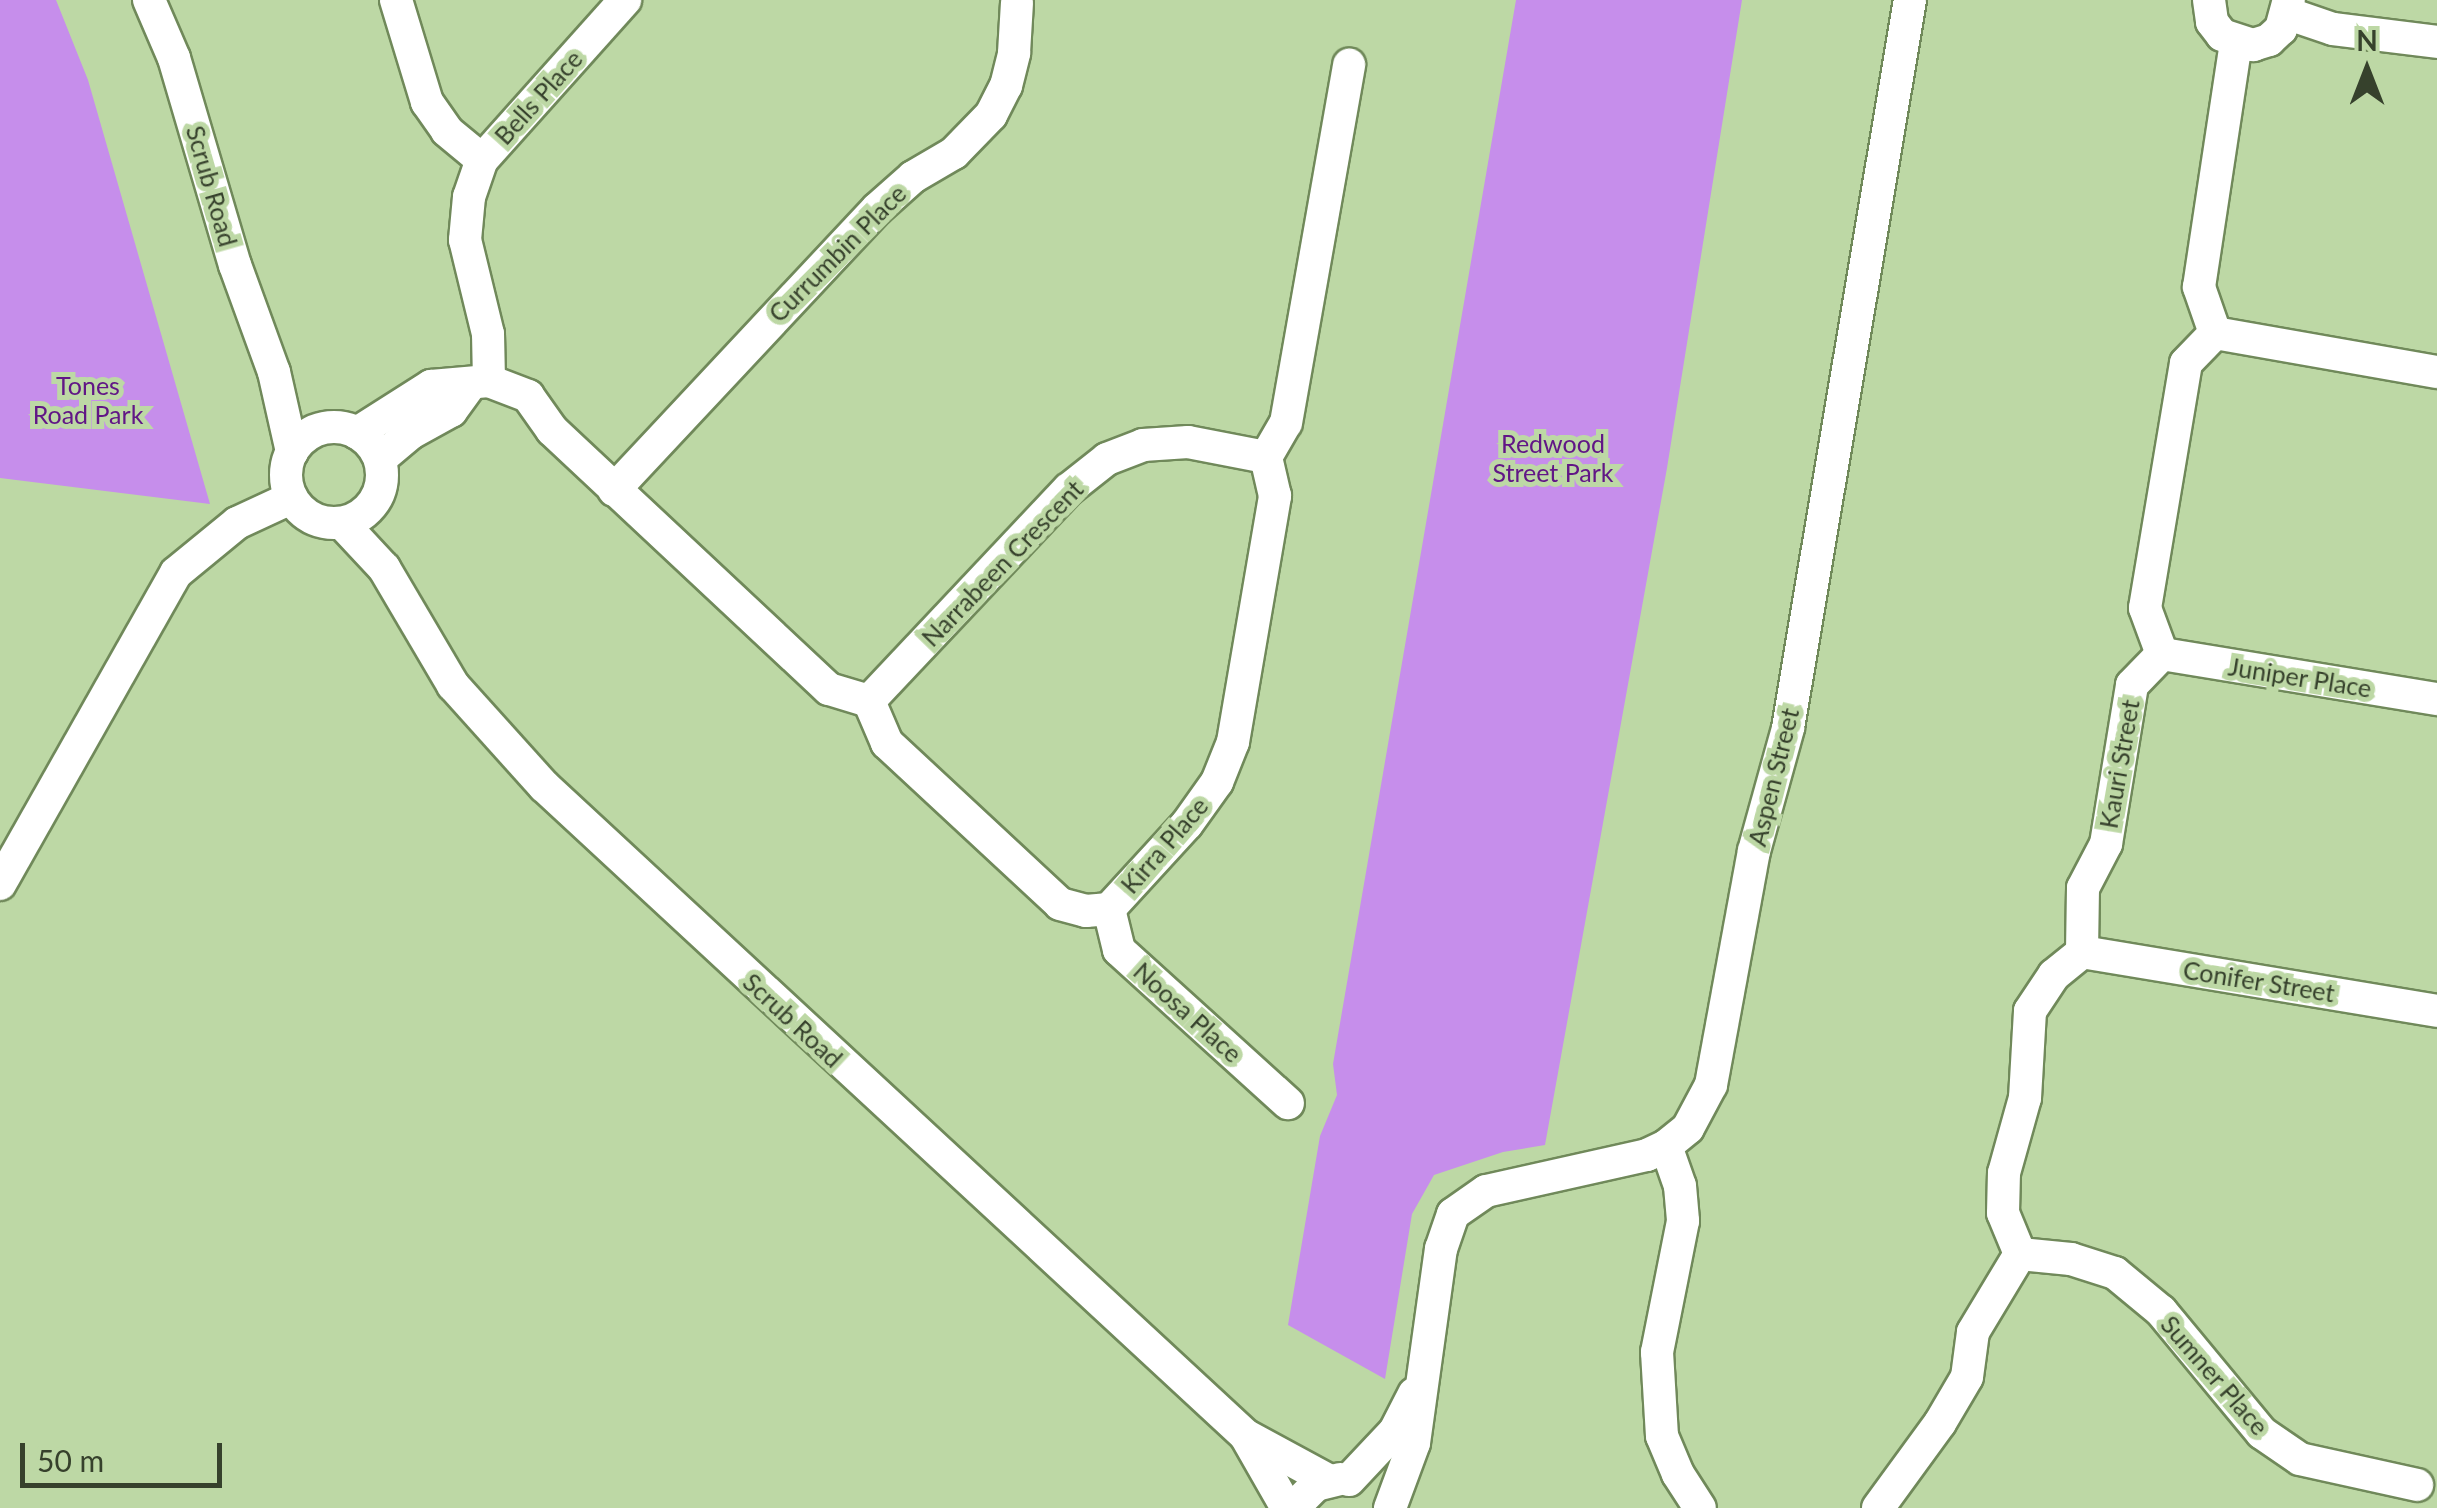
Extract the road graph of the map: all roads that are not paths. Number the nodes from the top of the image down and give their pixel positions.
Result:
1 (150, 0) edge
2 (396, 0) edge
3 (625, 0) edge
4 (1910, 0) edge
5 (2209, 0) edge
6 (1017, 3) dead end
7 (2289, 7) edge
8 (2437, 42) edge
9 (2236, 43) junction
10 (1349, 64) dead end
11 (482, 160) junction
12 (2215, 333) junction
13 (274, 372) junction
14 (2437, 372) edge
15 (480, 382) junction
16 (322, 428) junction
17 (357, 432) junction
18 (292, 452) junction
19 (1266, 457) junction
20 (380, 459) junction
21 (614, 490) junction
22 (291, 498) junction
23 (374, 503) junction
24 (342, 523) junction
25 (384, 568) junction
26 (2162, 654) junction
27 (2437, 699) edge
28 (870, 701) junction
29 (0, 884) edge
30 (1108, 909) junction
31 (2082, 952) junction
32 (2437, 1011) edge
33 (1288, 1103) dead end
34 (1666, 1146) junction
35 (2020, 1254) junction
36 (1420, 1381) junction
37 (1245, 1435) junction
38 (1338, 1480) junction
39 (2417, 1486) dead end
40 (1290, 1508) edge
41 (1386, 1508) edge
42 (1700, 1508) edge
43 (1878, 1508) edge

1 - 13 street, Scrub Road
2 - 11 street
3 - 11 street, Bells Place
4 - 34 street, Aspen Street
5 - 9 street
6 - 21 street, Currumbin Place
7 - 8 street
7 - 9 street
9 - 12 street
10 - 19 street
11 - 15 street, Bells Place
12 - 14 street
12 - 26 street
13 - 16 street, Scrub Road
13 - 18 street, Scrub Road
15 - 17 street
15 - 20 street
15 - 21 street
16 - 17 street
16 - 18 street
17 - 20 street
18 - 22 street
19 - 28 street, Narrabeen Crescent
19 - 30 street, Kirra Place
20 - 23 street
21 - 28 street
22 - 24 street
22 - 29 street
23 - 24 street
23 - 25 street, Scrub Road
24 - 25 street, Scrub Road
25 - 37 street, Scrub Road
26 - 27 street, Juniper Place
26 - 31 street, Kauri Street
28 - 30 street, Kirra Place
30 - 33 street, Noosa Place
31 - 32 street, Conifer Street
31 - 35 street
34 - 36 street
34 - 42 street
35 - 39 street, Sumner Place
35 - 43 street
36 - 38 street
36 - 41 street
37 - 38 street, Scrub Road
37 - 40 street, Scrub Road
38 - 40 street
38 - 41 street, Scrub Road

